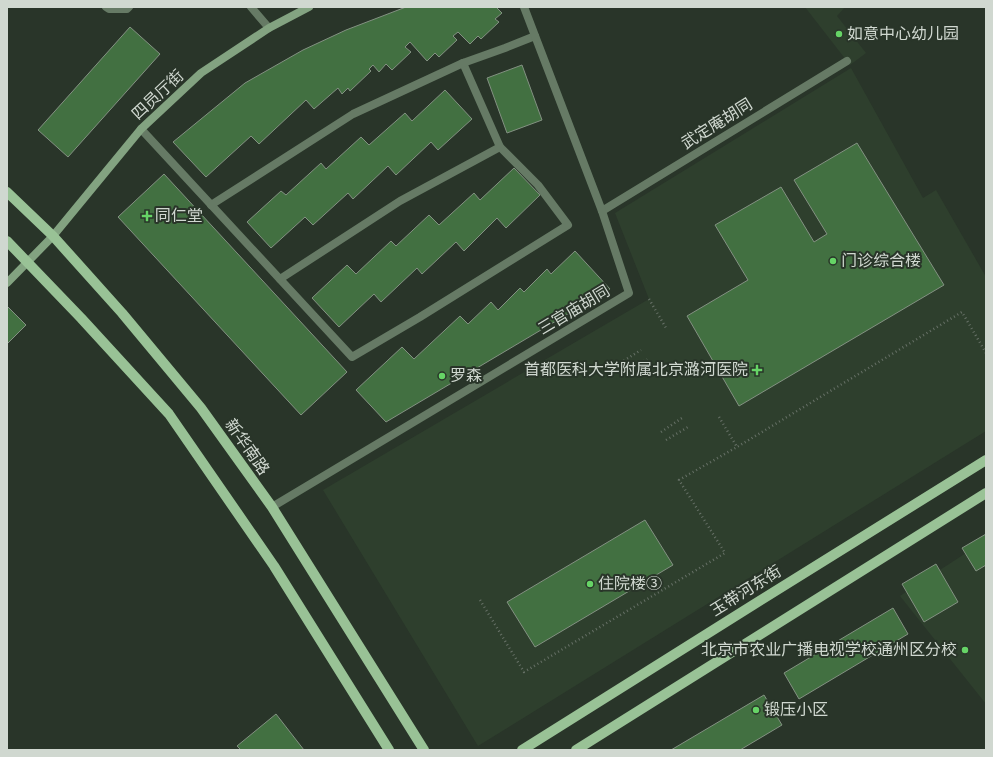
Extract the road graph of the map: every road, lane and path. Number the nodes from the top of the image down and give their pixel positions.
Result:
1 (106, 7) edge
2 (129, 7) edge
3 (251, 7) edge
4 (309, 7) edge
5 (524, 7) edge
6 (269, 28) junction
7 (535, 36) junction
8 (847, 61) dead end
9 (463, 63) junction
10 (142, 129) junction
11 (500, 147) junction
12 (7, 192) edge
13 (211, 205) junction
14 (602, 211) junction
15 (53, 236) junction
16 (7, 241) edge
17 (28, 262) junction
18 (280, 279) junction
19 (7, 283) edge
20 (649, 299) dead end
21 (666, 328) dead end
22 (642, 350) dead end
23 (986, 353) edge
24 (647, 359) dead end
25 (617, 365) dead end
26 (623, 374) dead end
27 (719, 417) dead end
28 (682, 418) dead end
29 (688, 427) dead end
30 (661, 432) dead end
31 (666, 440) dead end
32 (737, 447) junction
33 (986, 460) edge
34 (986, 493) edge
35 (272, 508) junction
36 (480, 600) dead end
37 (389, 750) edge
38 (424, 750) edge
39 (522, 750) edge
40 (576, 750) edge

1 - 2 street
3 - 6 street
4 - 6 street, 四员厅街
5 - 7 street, 三官庙胡同
6 - 10 street, 四员厅街
7 - 9 street
7 - 14 street, 三官庙胡同
8 - 14 street, 武定庵胡同
9 - 11 street
9 - 13 street
10 - 13 street
10 - 15 street, 四员厅街
11 - 18 street
11 - 18 street
12 - 15 main road, 新华南路
13 - 18 street
14 - 35 street, 三官庙胡同
15 - 17 street, 四员厅街
15 - 35 main road, 新华南路
16 - 17 main road
17 - 19 street, 四员厅街
17 - 37 main road
20 - 21 path
22 - 25 path
23 - 32 path
24 - 26 path
27 - 32 path
28 - 30 path
29 - 31 path
32 - 36 path
33 - 39 main road, 玉带河东街
34 - 40 main road
35 - 38 main road, 新华南路

